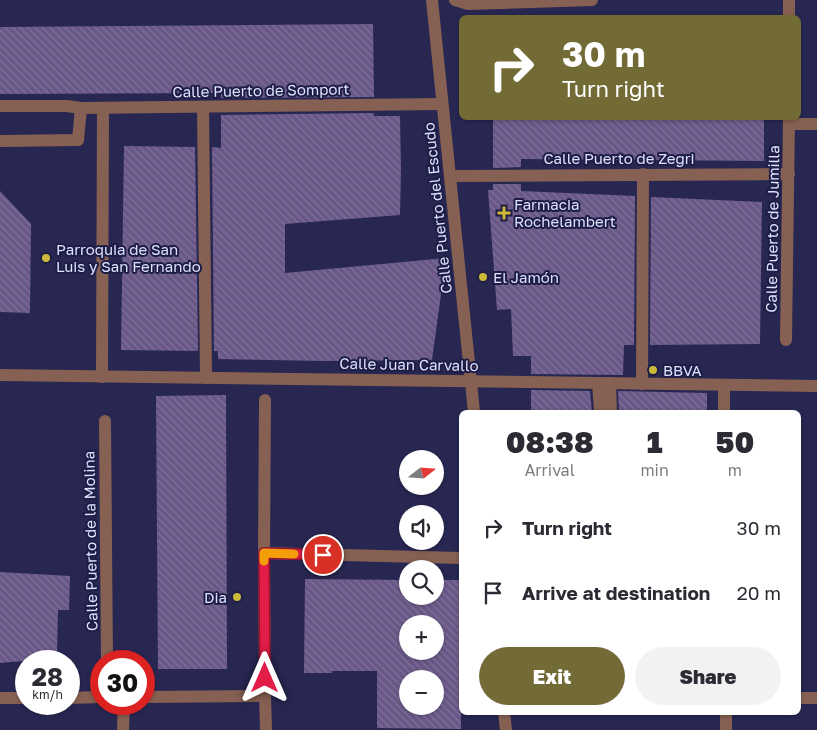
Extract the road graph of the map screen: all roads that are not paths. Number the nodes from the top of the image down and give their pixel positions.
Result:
1 (432, 0) edge
2 (455, 0) edge
3 (592, 0) edge
4 (789, 0) edge
5 (515, 1) edge
6 (789, 15) edge
7 (442, 104) junction
8 (0, 106) edge
9 (203, 107) junction
10 (81, 108) junction
11 (104, 108) junction
12 (789, 121) edge
13 (817, 124) edge
14 (0, 141) edge
15 (643, 174) junction
16 (789, 174) junction
17 (450, 176) junction
18 (786, 340) dead end
19 (0, 375) edge
20 (102, 377) junction
21 (206, 378) junction
22 (470, 382) junction
23 (604, 383) junction
24 (642, 384) junction
25 (724, 385) junction
26 (817, 386) edge
27 (265, 400) dead end
28 (474, 410) edge
29 (600, 410) edge
30 (611, 410) edge
31 (724, 410) edge
32 (105, 421) dead end
33 (264, 553) junction
34 (459, 558) edge
35 (107, 650) edge
36 (265, 696) junction
37 (155, 697) edge
38 (0, 698) edge
39 (15, 698) edge
40 (801, 698) edge
41 (817, 698) edge
42 (124, 715) edge
43 (504, 715) edge
44 (726, 715) edge
45 (123, 730) edge
46 (266, 730) edge
47 (506, 730) edge
48 (726, 730) edge

1 - 7 street, Calle Puerto del Escudo
2 - 5 street
3 - 5 street
4 - 6 street
7 - 9 street, Calle Puerto de Somport
7 - 17 street, Calle Puerto del Escudo
8 - 10 street, Calle Puerto de Somport
9 - 11 street, Calle Puerto de Somport
9 - 21 street
10 - 11 street, Calle Puerto de Somport
10 - 14 street
11 - 20 street
12 - 13 street
12 - 16 street, Calle Puerto de Jumilla
15 - 16 street, Calle Puerto de Zegri
15 - 17 street, Calle Puerto de Zegri
15 - 24 street
16 - 18 street, Calle Puerto de Jumilla
17 - 22 street, Calle Puerto del Escudo
19 - 20 street, Calle Juan Carvallo
20 - 21 street, Calle Juan Carvallo
21 - 22 street, Calle Juan Carvallo
22 - 23 street, Calle Juan Carvallo
22 - 28 street, Calle Puerto del Escudo
23 - 24 street, Calle Juan Carvallo
23 - 29 street
23 - 30 street
24 - 25 street, Calle Juan Carvallo
25 - 26 street, Calle Juan Carvallo
25 - 31 street
27 - 33 street
32 - 35 street, Calle Puerto de la Molina
33 - 34 street
33 - 36 street
36 - 37 street
36 - 46 street
38 - 39 street
40 - 41 street
42 - 45 street
43 - 47 street
44 - 48 street

